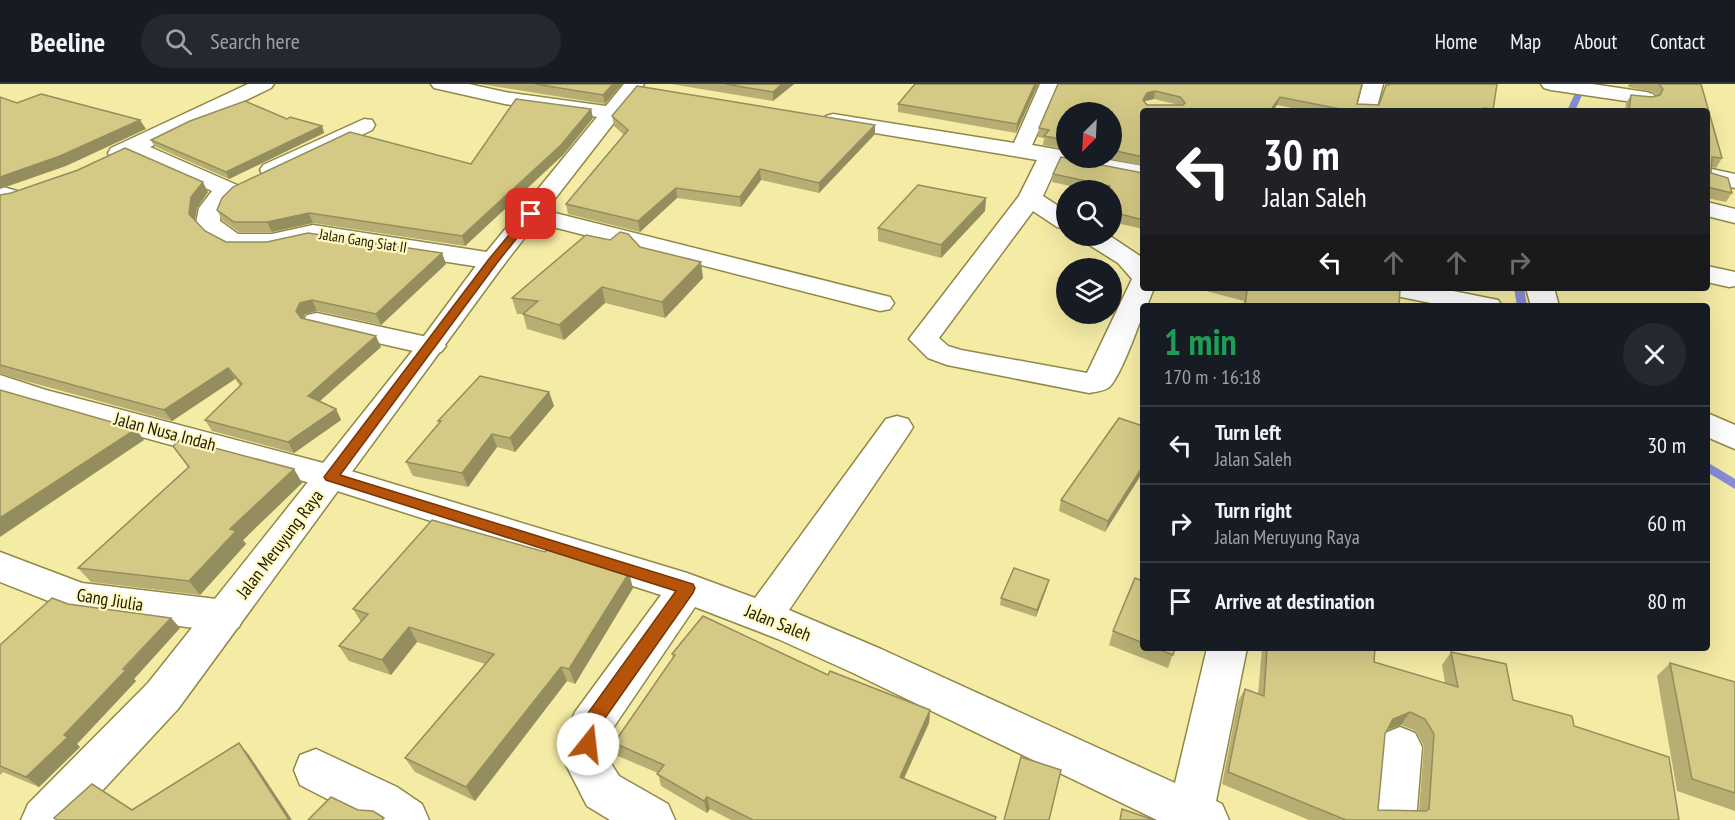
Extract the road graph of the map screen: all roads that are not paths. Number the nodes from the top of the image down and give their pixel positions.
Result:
1 (264, 84) edge
2 (441, 84) edge
3 (1050, 84) edge
4 (1373, 84) edge
5 (1557, 85) edge
6 (641, 87) edge
7 (1600, 95) edge
8 (1646, 98) edge
9 (1367, 108) edge
10 (613, 113) junction
11 (817, 118) edge
12 (364, 124) dead end
13 (1024, 141) dead end
14 (132, 147) junction
15 (1050, 155) junction
16 (104, 160) edge
17 (1140, 172) edge
18 (1710, 176) edge
19 (1735, 181) edge
20 (229, 190) junction
21 (1030, 198) junction
22 (1710, 210) edge
23 (531, 214) junction
24 (1056, 215) edge
25 (1735, 216) edge
26 (1111, 246) edge
27 (493, 261) junction
28 (1140, 270) edge
29 (1140, 290) edge
30 (1411, 291) edge
31 (880, 303) dead end
32 (1473, 303) edge
33 (317, 321) edge
34 (431, 346) junction
35 (0, 385) edge
36 (1710, 426) edge
37 (897, 427) dead end
38 (1735, 438) edge
39 (331, 477) junction
40 (0, 566) edge
41 (687, 588) junction
42 (225, 616) junction
43 (763, 617) junction
44 (1226, 651) edge
45 (1400, 747) dead end
46 (316, 770) dead end
47 (1198, 817) edge
48 (44, 820) edge
49 (406, 820) edge
50 (652, 820) edge
51 (1393, 820) edge

1 - 14 street
2 - 10 street
3 - 13 street
4 - 9 street
5 - 7 street
6 - 10 street, Jalan Meruyung Raya
7 - 8 street
10 - 23 street, Jalan Meruyung Raya
11 - 15 street
12 - 20 street, Jalan Gang Siat II
14 - 16 street
14 - 20 street
15 - 17 street
15 - 21 street
18 - 19 street
20 - 27 street, Jalan Gang Siat II
21 - 24 street
21 - 29 street
22 - 25 street
23 - 27 street, Jalan Meruyung Raya
23 - 31 street
26 - 28 street
27 - 34 street, Jalan Meruyung Raya
30 - 32 street
33 - 34 street
34 - 39 street, Jalan Meruyung Raya
35 - 39 street, Jalan Nusa Indah
36 - 38 street
37 - 43 street
39 - 41 street, Jalan Saleh
39 - 42 street, Jalan Meruyung Raya
40 - 42 street, Gang Jiulia
41 - 43 street, Jalan Saleh
41 - 50 street
42 - 48 street, Jalan Meruyung Raya
43 - 47 street, Jalan Saleh
44 - 47 street
45 - 51 street
46 - 49 street

